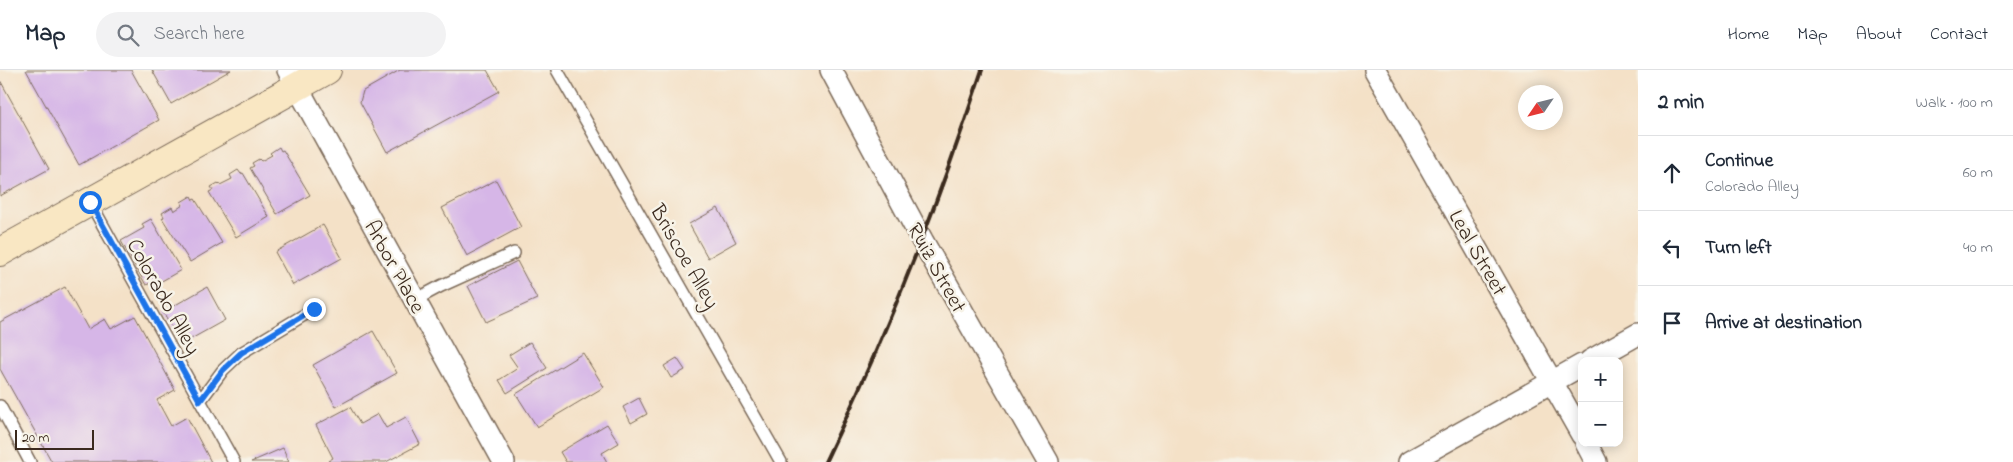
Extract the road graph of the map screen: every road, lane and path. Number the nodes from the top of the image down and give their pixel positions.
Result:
1 (327, 70) edge
2 (557, 70) edge
3 (830, 70) edge
4 (1375, 70) edge
5 (293, 78) edge
6 (90, 202) junction
7 (0, 252) edge
8 (514, 253) dead end
9 (415, 300) junction
10 (314, 309) dead end
11 (1638, 334) edge
12 (1597, 357) edge
13 (1578, 368) edge
14 (1552, 382) junction
15 (200, 401) junction
16 (0, 406) edge
17 (1578, 429) edge
18 (1588, 447) edge
19 (30, 462) edge
20 (234, 462) edge
21 (504, 462) edge
22 (781, 462) edge
23 (1048, 462) edge
24 (1409, 462) edge
25 (1596, 462) edge

1 - 5 main road
2 - 22 lane, Briscoe Alley
3 - 23 street, Ruiz Street
4 - 14 street, Leal Street
5 - 6 main road
5 - 9 street, Arbor Place
6 - 7 main road
6 - 15 lane, Colorado Alley
8 - 9 lane
9 - 21 street, Arbor Place
10 - 15 lane
11 - 12 street
13 - 14 street
14 - 17 street, Leal Street
14 - 24 street
15 - 20 lane, Colorado Alley
16 - 19 lane
18 - 25 street

